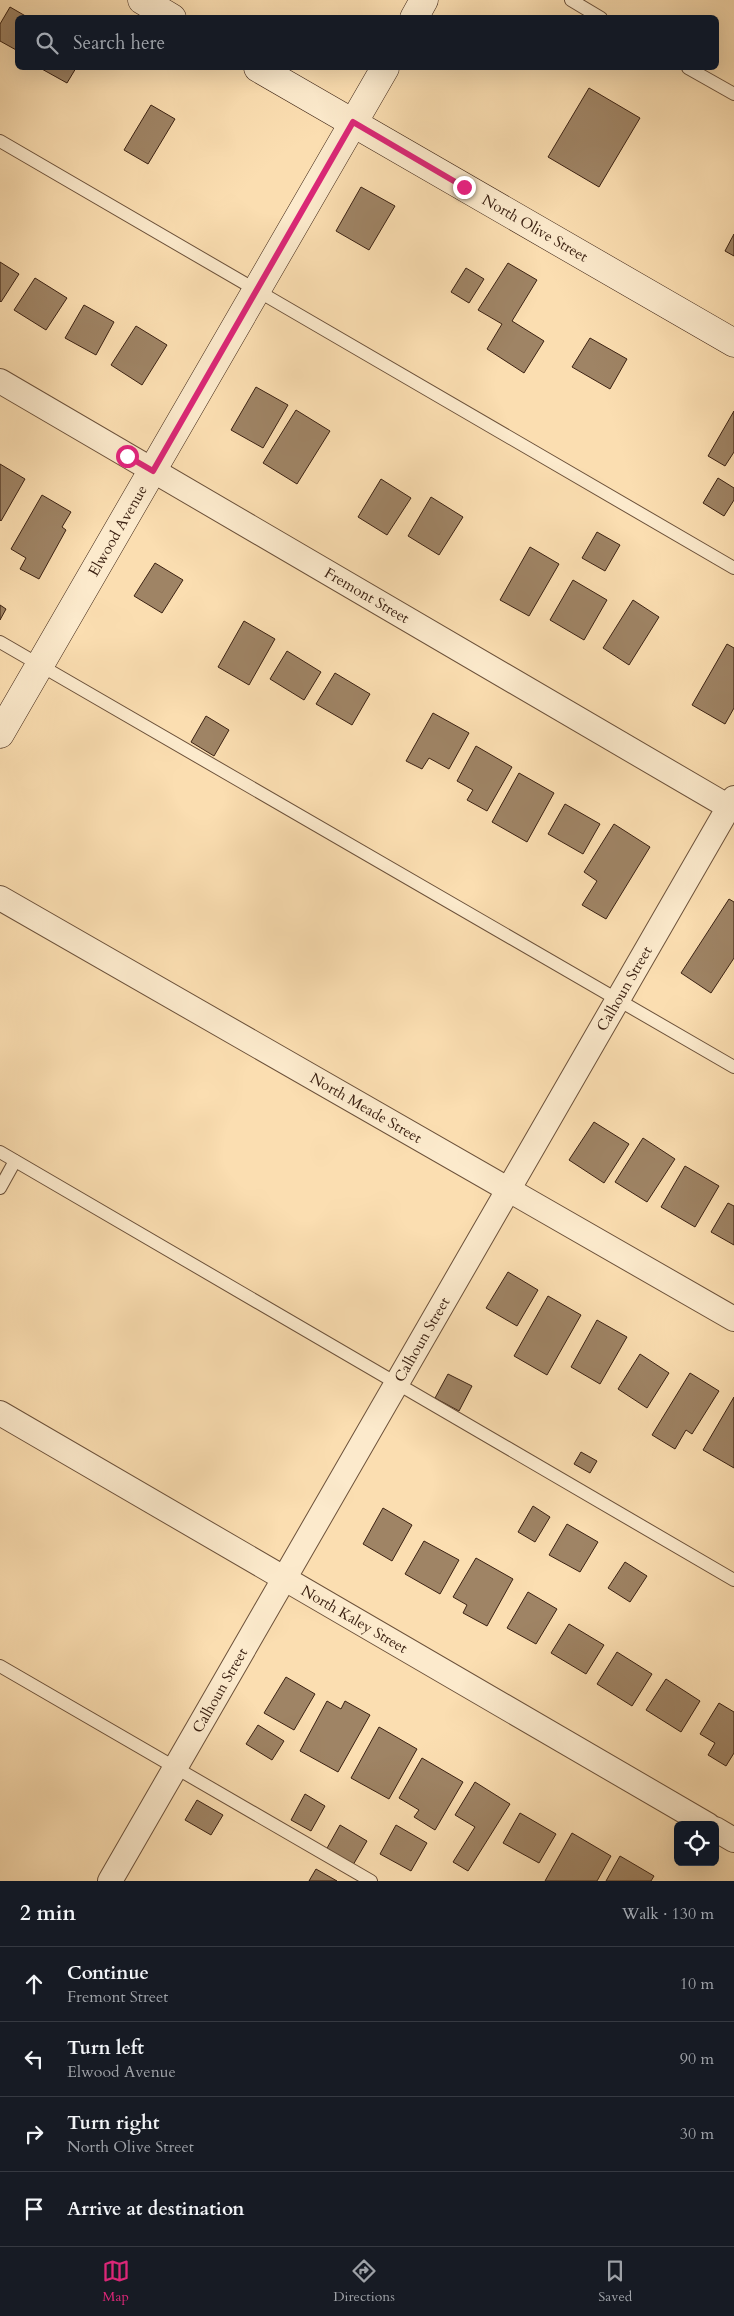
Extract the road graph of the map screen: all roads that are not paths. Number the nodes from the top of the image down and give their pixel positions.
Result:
1 (142, 0) edge
2 (424, 0) edge
3 (571, 0) edge
4 (167, 15) edge
5 (416, 15) edge
6 (596, 15) edge
7 (262, 70) edge
8 (384, 70) edge
9 (692, 70) edge
10 (734, 94) edge
11 (353, 122) junction
12 (0, 141) edge
13 (256, 290) junction
14 (734, 343) edge
15 (0, 381) edge
16 (153, 471) junction
17 (734, 568) edge
18 (0, 642) edge
19 (39, 664) junction
20 (0, 734) edge
21 (732, 805) edge
22 (0, 898) edge
23 (619, 1000) junction
24 (734, 1066) edge
25 (0, 1152) edge
26 (16, 1161) junction
27 (0, 1188) edge
28 (510, 1189) junction
29 (734, 1319) edge
30 (397, 1383) junction
31 (0, 1413) edge
32 (285, 1578) junction
33 (734, 1580) edge
34 (0, 1666) edge
35 (175, 1767) junction
36 (701, 1821) edge
37 (719, 1831) edge
38 (734, 1840) edge
39 (110, 1881) edge
40 (371, 1881) edge

1 - 4 street
2 - 5 street
3 - 6 lane
7 - 11 street, North Olive Street
8 - 11 street, Elwood Avenue
9 - 10 lane
11 - 13 street, Elwood Avenue
11 - 14 street, North Olive Street
12 - 13 lane
13 - 16 street, Elwood Avenue
13 - 17 lane
15 - 16 street, Fremont Street
16 - 19 street, Elwood Avenue
16 - 21 street, Fremont Street
18 - 19 lane
19 - 20 street, Elwood Avenue
19 - 23 lane
21 - 23 street, Calhoun Street
22 - 28 street, North Meade Street
23 - 24 lane
23 - 28 street, Calhoun Street
25 - 26 lane
26 - 27 lane
26 - 30 lane
28 - 29 street, North Meade Street
28 - 30 street, Calhoun Street
30 - 32 street, Calhoun Street
30 - 33 lane
31 - 32 street, North Kaley Street
32 - 35 street, Calhoun Street
32 - 36 street, North Kaley Street
34 - 35 lane
35 - 39 street, Calhoun Street
35 - 40 lane
37 - 38 street

